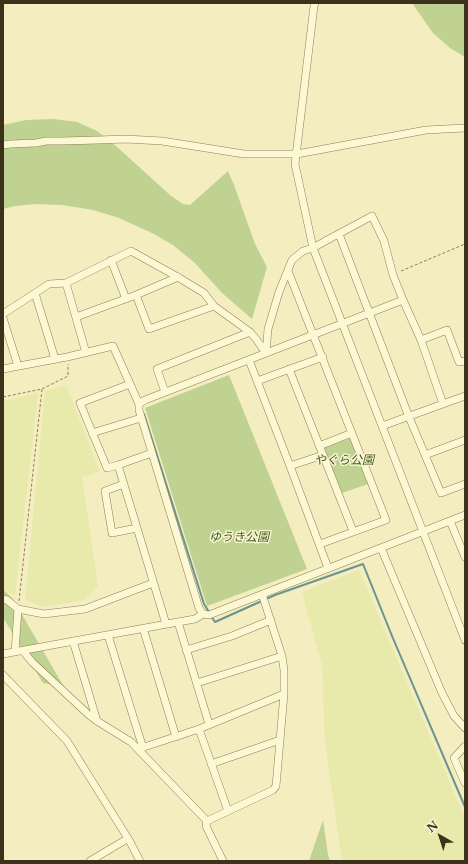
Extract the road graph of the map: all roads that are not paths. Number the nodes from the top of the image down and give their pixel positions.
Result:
1 (315, 3) edge
2 (465, 128) edge
3 (3, 145) edge
4 (296, 154) junction
5 (339, 234) junction
6 (313, 248) junction
7 (111, 260) junction
8 (288, 271) junction
9 (178, 277) junction
10 (66, 282) junction
11 (35, 293) junction
12 (136, 295) junction
13 (126, 299) junction
14 (403, 300) junction
15 (214, 306) junction
16 (370, 313) junction
17 (3, 314) edge
18 (76, 317) junction
19 (3, 318) edge
20 (342, 324) junction
21 (250, 332) junction
22 (314, 335) junction
23 (421, 340) junction
24 (86, 353) junction
25 (266, 353) junction
26 (323, 357) junction
27 (55, 359) junction
28 (249, 360) junction
29 (465, 361) edge
30 (18, 366) junction
31 (3, 369) edge
32 (289, 369) junction
33 (257, 381) junction
34 (130, 384) junction
35 (165, 392) junction
36 (465, 396) edge
37 (139, 404) junction
38 (443, 404) junction
39 (409, 417) junction
40 (141, 418) junction
41 (382, 426) junction
42 (92, 433) junction
43 (352, 433) junction
44 (465, 440) edge
45 (319, 446) junction
46 (152, 453) junction
47 (323, 455) junction
48 (425, 455) junction
49 (118, 465) junction
50 (290, 466) junction
51 (124, 484) junction
52 (465, 484) edge
53 (465, 515) edge
54 (450, 521) junction
55 (137, 528) junction
56 (353, 531) junction
57 (423, 531) junction
58 (320, 544) junction
59 (381, 548) junction
60 (465, 557) edge
61 (328, 568) junction
62 (153, 583) junction
63 (262, 594) junction
64 (3, 599) edge
65 (18, 609) junction
66 (203, 614) junction
67 (271, 620) junction
68 (178, 622) junction
69 (166, 624) junction
70 (143, 628) junction
71 (108, 635) junction
72 (465, 640) edge
73 (73, 641) junction
74 (186, 650) junction
75 (23, 651) junction
76 (15, 652) junction
77 (3, 654) edge
78 (282, 656) junction
79 (3, 675) edge
80 (197, 683) junction
81 (284, 694) junction
82 (97, 721) junction
83 (209, 724) junction
84 (465, 728) edge
85 (199, 729) junction
86 (176, 737) junction
87 (280, 740) junction
88 (465, 746) edge
89 (141, 749) junction
90 (211, 764) junction
91 (465, 783) edge
92 (228, 811) junction
93 (207, 821) junction
94 (127, 839) junction
95 (90, 861) edge
96 (140, 861) edge
97 (223, 861) edge

1 - 4 street
2 - 4 street
3 - 4 street
4 - 6 street
5 - 6 street
5 - 14 street
5 - 16 street
6 - 8 street
6 - 20 street
7 - 9 street
7 - 10 street
7 - 13 street
8 - 22 street
8 - 25 street
9 - 12 street
9 - 15 street
10 - 11 street
10 - 18 street
11 - 17 street
11 - 27 street
12 - 13 street
12 - 15 street
13 - 18 street
14 - 16 street
14 - 23 street
15 - 21 street
16 - 20 street
16 - 39 street
18 - 24 street
19 - 30 street
20 - 22 street
20 - 41 street
21 - 25 street
21 - 35 street
22 - 25 street
22 - 26 street
23 - 29 street
23 - 38 street
24 - 27 street
24 - 34 street
25 - 28 street
26 - 32 street
26 - 43 street
27 - 30 street
28 - 33 street
28 - 35 street
30 - 31 street
32 - 33 street
32 - 45 street
33 - 50 street
34 - 37 street
34 - 42 street
35 - 37 street
36 - 38 street
37 - 40 street
38 - 39 street
39 - 41 street
39 - 48 street
40 - 42 street
40 - 46 street
41 - 57 street
42 - 49 street
43 - 45 street
43 - 56 street
44 - 48 street
45 - 47 street
46 - 49 street
46 - 66 street
47 - 50 street
47 - 56 street
48 - 52 street
49 - 51 street
50 - 58 street
51 - 55 street
51 - 55 street
53 - 54 street
54 - 57 street
54 - 60 street
55 - 62 street
56 - 58 street
57 - 59 street
57 - 72 street
58 - 61 street
59 - 61 street
59 - 84 street
61 - 63 street
62 - 65 street
62 - 69 street
63 - 66 street
63 - 67 street
64 - 65 street
65 - 76 street
66 - 68 street
67 - 74 street
67 - 78 street
68 - 69 street
68 - 74 street
69 - 70 street
70 - 71 street
70 - 86 street
71 - 73 street
71 - 89 street
73 - 75 street
73 - 82 street
74 - 80 street
75 - 76 street
75 - 82 street
76 - 77 street
78 - 80 street
78 - 81 street
79 - 94 street
80 - 83 street
81 - 83 street
81 - 87 street
82 - 89 street
83 - 85 street
85 - 86 street
85 - 90 street
86 - 89 street
87 - 90 street
87 - 92 street
88 - 91 street
89 - 93 street
90 - 92 street
92 - 93 street
93 - 97 street
94 - 95 street
94 - 96 street

